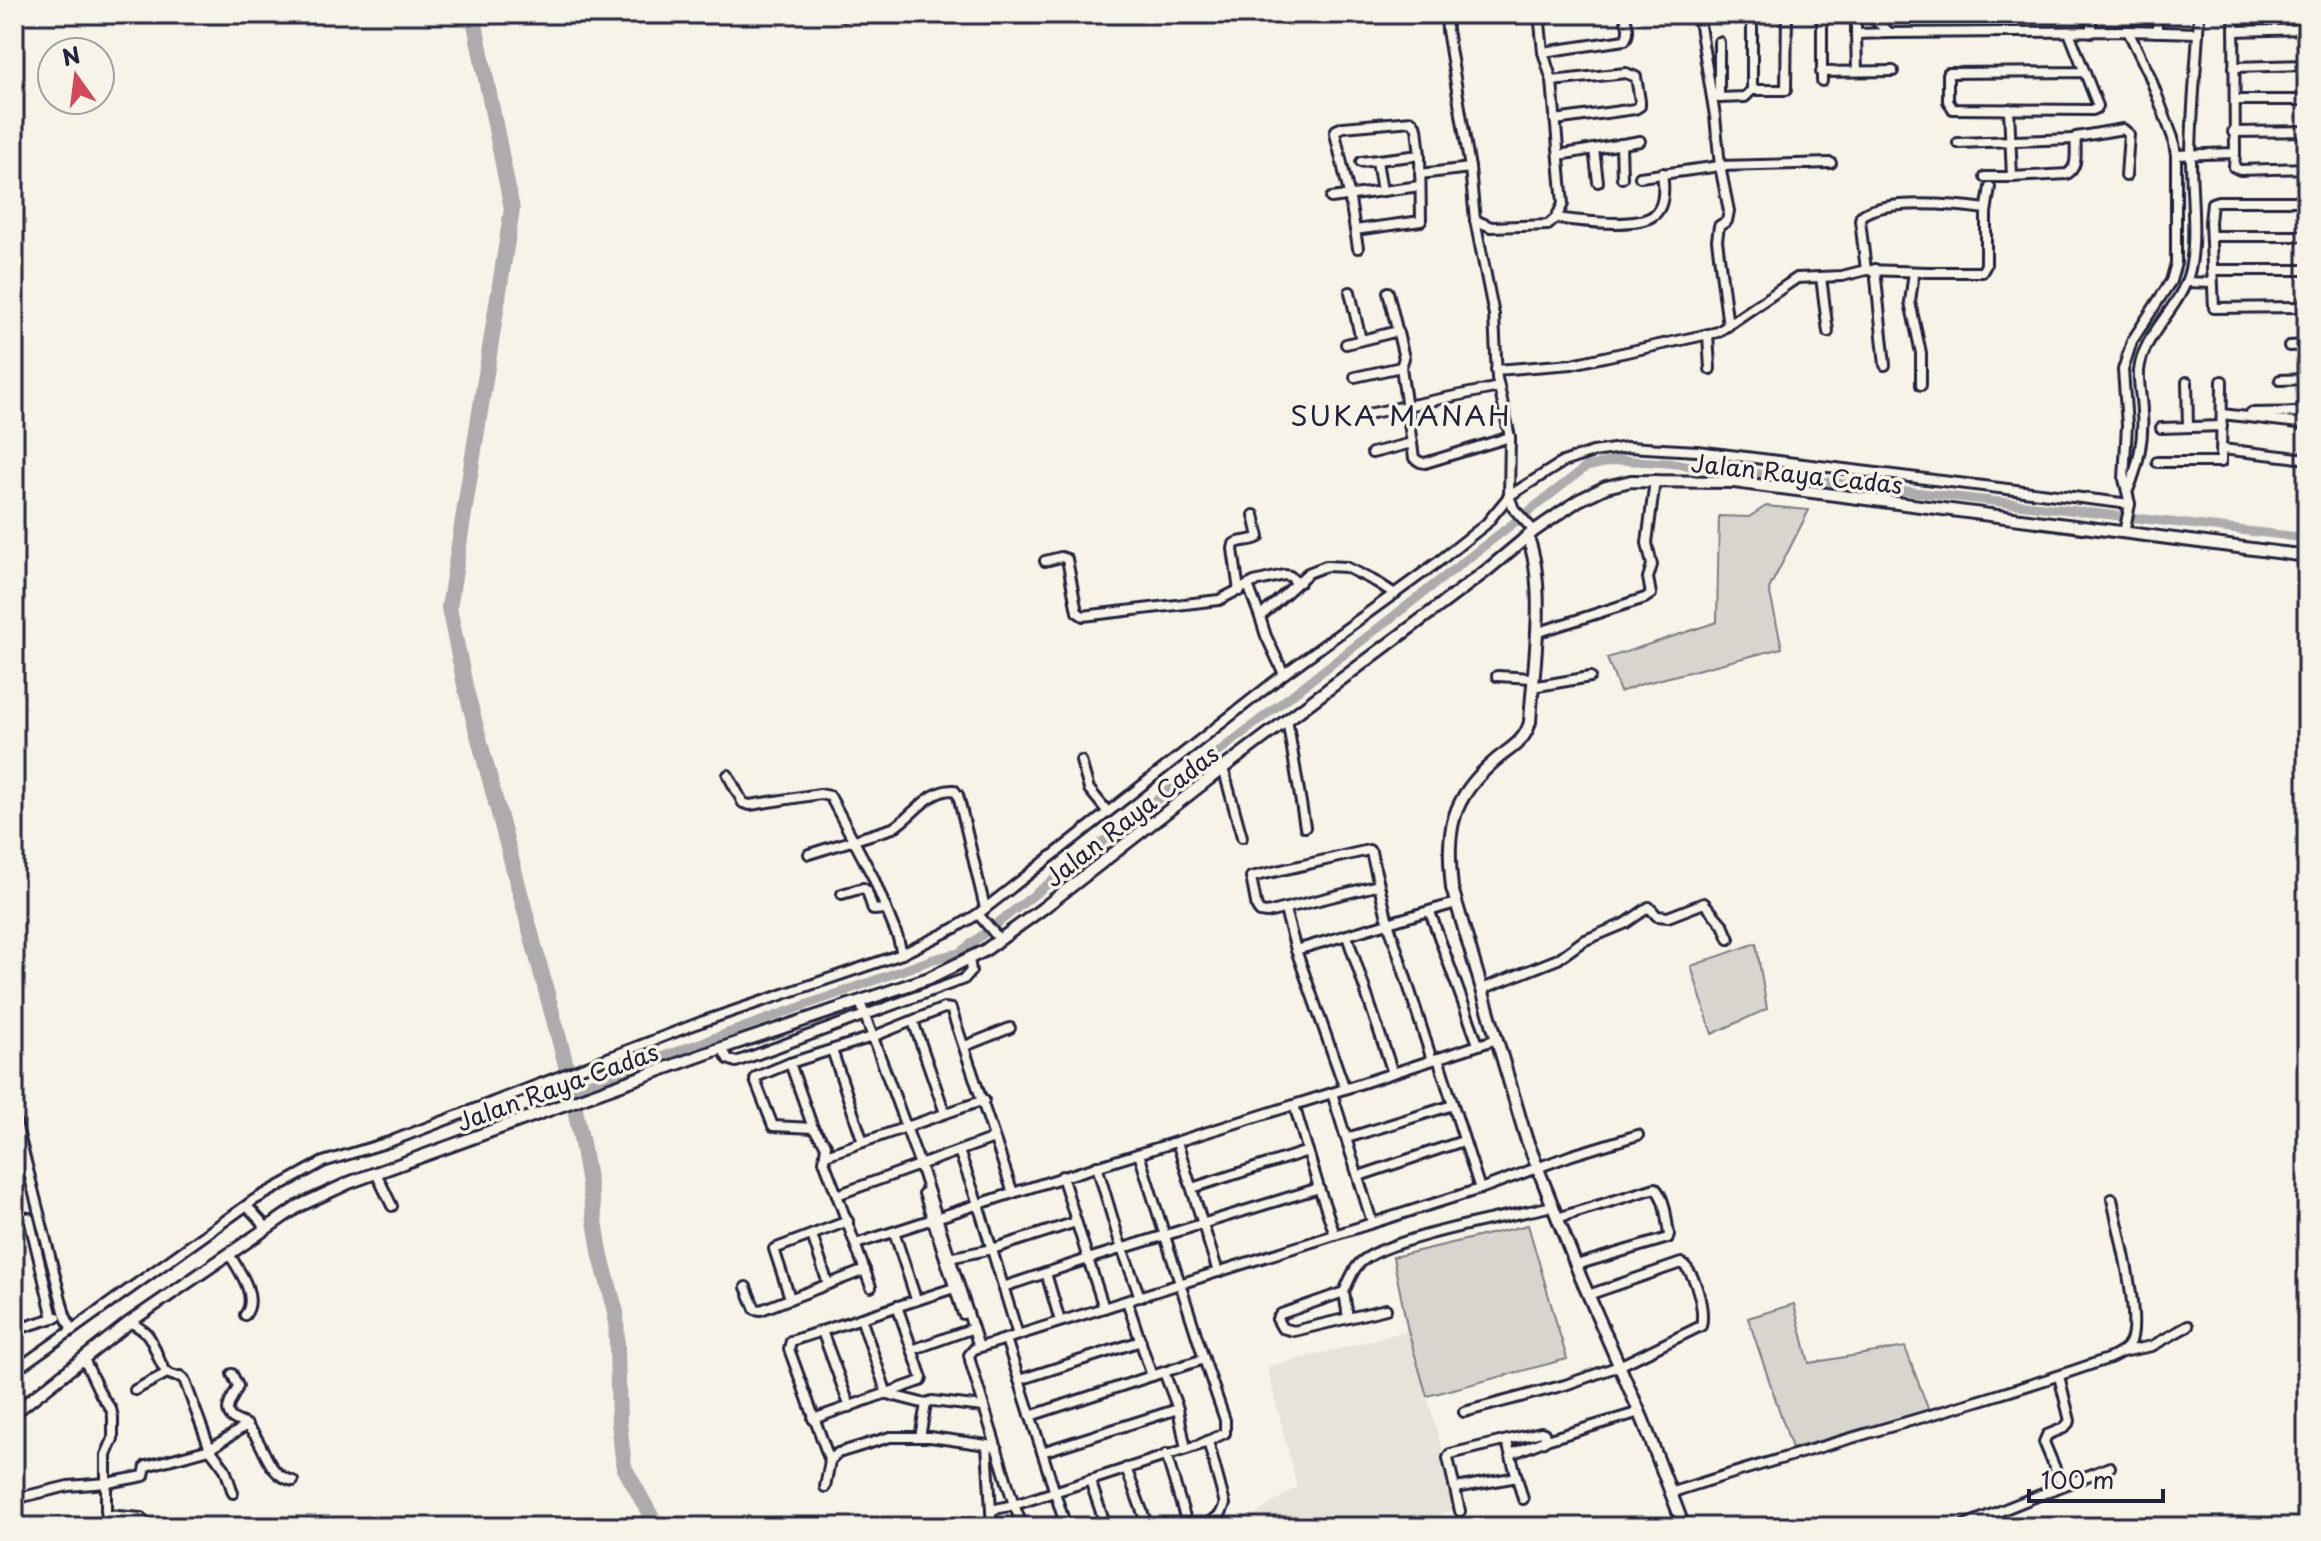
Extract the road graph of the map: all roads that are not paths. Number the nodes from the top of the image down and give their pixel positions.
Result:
1 (1375, 14) edge
2 (1384, 14) edge
3 (1446, 14) edge
4 (1547, 14) edge
5 (1624, 14) edge
6 (1698, 14) edge
7 (1752, 14) edge
8 (1787, 14) edge
9 (1822, 14) edge
10 (1856, 14) edge
11 (1868, 14) edge
12 (2091, 14) edge
13 (2157, 14) edge
14 (2199, 14) edge
15 (2234, 14) edge
16 (2307, 29) edge
17 (2128, 31) junction
18 (2234, 31) junction
19 (2069, 32) junction
20 (2091, 32) junction
21 (2157, 32) junction
22 (1890, 33) junction
23 (2198, 33) junction
24 (1856, 34) junction
25 (1719, 42) dead end
26 (1543, 52) junction
27 (2307, 65) edge
28 (2234, 67) junction
29 (1857, 71) junction
30 (1893, 71) dead end
31 (2085, 72) junction
32 (1552, 81) junction
33 (1752, 90) junction
34 (2235, 100) junction
35 (2307, 100) edge
36 (2009, 109) junction
37 (1555, 120) junction
38 (2307, 131) edge
39 (2233, 132) junction
40 (2075, 139) junction
41 (1640, 141) dead end
42 (2009, 142) junction
43 (1958, 143) dead end
44 (1621, 144) junction
45 (1594, 149) junction
46 (2235, 153) junction
47 (1420, 155) junction
48 (1559, 155) junction
49 (2176, 155) junction
50 (2191, 156) junction
51 (1377, 161) junction
52 (1361, 162) dead end
53 (1831, 163) dead end
54 (1720, 166) junction
55 (1470, 168) junction
56 (2307, 168) edge
57 (1662, 173) junction
58 (1420, 174) junction
59 (2126, 176) dead end
60 (1640, 177) dead end
61 (1985, 177) dead end
62 (2012, 177) junction
63 (1622, 178) dead end
64 (1598, 182) dead end
65 (1420, 186) junction
66 (1990, 187) dead end
67 (1382, 191) junction
68 (1349, 194) junction
69 (1331, 198) dead end
70 (2307, 201) edge
71 (1986, 209) junction
72 (1556, 218) junction
73 (1475, 220) junction
74 (1355, 230) junction
75 (2211, 236) junction
76 (2307, 236) edge
77 (1358, 248) dead end
78 (1870, 270) junction
79 (2212, 270) junction
80 (2307, 270) edge
81 (1914, 272) junction
82 (1821, 277) junction
83 (2187, 282) junction
84 (2212, 283) junction
85 (2168, 287) junction
86 (1350, 292) dead end
87 (1388, 292) dead end
88 (2183, 292) junction
89 (2307, 307) edge
90 (1728, 326) junction
91 (1398, 331) junction
92 (1828, 332) dead end
93 (1708, 334) junction
94 (1361, 340) junction
95 (1346, 344) dead end
96 (2307, 345) edge
97 (2289, 346) dead end
98 (1885, 365) dead end
99 (1401, 367) junction
100 (1710, 369) dead end
101 (1496, 370) junction
102 (1355, 377) dead end
103 (2307, 379) edge
104 (2280, 380) dead end
105 (2222, 381) dead end
106 (2187, 382) dead end
107 (1921, 385) dead end
108 (1499, 387) junction
109 (1408, 405) junction
110 (2307, 412) edge
111 (2222, 414) junction
112 (1363, 415) dead end
113 (2307, 424) edge
114 (2222, 426) junction
115 (2188, 427) junction
116 (2161, 428) dead end
117 (1510, 437) junction
118 (1412, 443) junction
119 (2222, 449) junction
120 (1372, 453) dead end
121 (2307, 459) edge
122 (2157, 462) dead end
123 (1655, 480) junction
124 (2128, 490) junction
125 (1509, 496) junction
126 (2129, 506) junction
127 (1254, 515) dead end
128 (2125, 530) junction
129 (1531, 534) junction
130 (2307, 556) edge
131 (1045, 561) dead end
132 (1300, 582) junction
133 (1248, 585) junction
134 (1239, 591) junction
135 (1395, 594) junction
136 (1260, 617) junction
137 (1536, 633) junction
138 (1284, 674) junction
139 (1497, 676) dead end
140 (1590, 677) dead end
141 (1532, 683) junction
142 (1287, 719) junction
143 (1081, 761) dead end
144 (1223, 768) junction
145 (728, 775) dead end
146 (1107, 811) junction
147 (1305, 827) dead end
148 (1242, 837) dead end
149 (853, 840) junction
150 (809, 854) dead end
151 (1379, 885) junction
152 (842, 894) dead end
153 (1456, 903) junction
154 (886, 909) junction
155 (1285, 910) junction
156 (1430, 912) junction
157 (982, 914) junction
158 (1388, 922) junction
159 (1347, 936) junction
160 (997, 937) junction
161 (1729, 939) dead end
162 (1296, 950) junction
163 (902, 954) junction
164 (969, 958) junction
165 (929, 978) junction
166 (1482, 989) junction
167 (934, 990) junction
168 (858, 1003) junction
169 (863, 1017) junction
170 (913, 1021) junction
171 (1010, 1028) dead end
172 (870, 1037) junction
173 (1497, 1039) junction
174 (1478, 1044) junction
175 (965, 1046) junction
176 (722, 1048) junction
177 (832, 1050) junction
178 (1435, 1059) junction
179 (790, 1063) junction
180 (1393, 1073) junction
181 (1345, 1089) junction
182 (1332, 1093) junction
183 (984, 1100) junction
184 (1294, 1105) junction
185 (1453, 1105) junction
186 (945, 1113) junction
187 (14, 1115) edge
188 (813, 1128) junction
189 (904, 1128) junction
190 (1638, 1135) dead end
191 (994, 1138) junction
192 (1347, 1138) junction
193 (1463, 1141) junction
194 (863, 1142) junction
195 (1177, 1142) junction
196 (959, 1151) junction
197 (1308, 1151) junction
198 (1139, 1154) junction
199 (826, 1155) junction
200 (918, 1166) junction
201 (1097, 1166) junction
202 (1538, 1169) junction
203 (376, 1173) junction
204 (1062, 1176) junction
205 (1359, 1176) junction
206 (1192, 1188) junction
207 (1319, 1188) junction
208 (1480, 1189) junction
209 (1013, 1193) junction
210 (837, 1195) junction
211 (2112, 1199) dead end
212 (978, 1204) junction
213 (392, 1206) dead end
214 (1553, 1206) junction
215 (249, 1207) junction
216 (14, 1216) edge
217 (934, 1217) junction
218 (1557, 1218) junction
219 (848, 1221) junction
220 (1076, 1222) junction
221 (1372, 1222) junction
222 (1204, 1225) junction
223 (265, 1227) junction
224 (894, 1232) junction
225 (812, 1235) junction
226 (1335, 1235) junction
227 (1164, 1237) junction
228 (856, 1244) junction
229 (992, 1249) junction
230 (1123, 1249) junction
231 (229, 1254) junction
232 (948, 1258) junction
233 (1088, 1259) junction
234 (1576, 1265) junction
235 (865, 1270) junction
236 (1218, 1272) junction
237 (1046, 1273) junction
238 (828, 1284) junction
239 (1180, 1284) junction
240 (746, 1287) dead end
241 (871, 1287) dead end
242 (1003, 1287) junction
243 (954, 1288) junction
244 (1344, 1292) junction
245 (1588, 1295) junction
246 (1140, 1297) junction
247 (790, 1298) junction
248 (916, 1299) junction
249 (1127, 1301) junction
250 (897, 1306) junction
251 (1104, 1308) junction
252 (1386, 1309) dead end
253 (65, 1315) junction
254 (245, 1315) dead end
255 (53, 1318) junction
256 (861, 1318) junction
257 (1348, 1318) junction
258 (1060, 1321) junction
259 (130, 1322) junction
260 (2188, 1326) dead end
261 (14, 1330) edge
262 (72, 1330) junction
263 (968, 1330) junction
264 (822, 1331) junction
265 (1018, 1335) junction
266 (1006, 1339) junction
267 (1141, 1341) junction
268 (976, 1348) junction
269 (912, 1350) junction
270 (2121, 1353) junction
271 (84, 1359) junction
272 (1204, 1359) junction
273 (1619, 1366) junction
274 (14, 1371) edge
275 (1164, 1372) junction
276 (167, 1373) junction
277 (232, 1374) dead end
278 (1152, 1376) junction
279 (2059, 1376) junction
280 (1019, 1380) junction
281 (135, 1390) dead end
282 (887, 1394) junction
283 (926, 1404) junction
284 (850, 1407) junction
285 (983, 1407) junction
286 (1178, 1409) junction
287 (1464, 1412) dead end
288 (1640, 1412) junction
289 (14, 1413) edge
290 (1030, 1416) junction
291 (813, 1419) junction
292 (247, 1425) junction
293 (920, 1437) junction
294 (1546, 1440) junction
295 (1208, 1441) junction
296 (1507, 1442) junction
297 (992, 1447) junction
298 (210, 1449) junction
299 (1186, 1449) junction
300 (1042, 1452) junction
301 (1166, 1454) junction
302 (1511, 1454) junction
303 (830, 1461) junction
304 (2110, 1467) dead end
305 (1126, 1468) junction
306 (1517, 1477) junction
307 (1090, 1480) junction
308 (293, 1481) dead end
309 (107, 1483) junction
310 (2062, 1485) junction
311 (825, 1487) dead end
312 (1456, 1488) junction
313 (1055, 1492) junction
314 (233, 1493) dead end
315 (1670, 1493) junction
316 (14, 1499) edge
317 (1523, 1499) dead end
318 (1014, 1505) junction
319 (991, 1510) junction
320 (1460, 1511) dead end
321 (107, 1515) junction
322 (148, 1525) edge
323 (109, 1527) edge
324 (992, 1527) edge
325 (1023, 1527) edge
326 (1066, 1527) edge
327 (1106, 1527) edge
328 (1148, 1527) edge
329 (1188, 1527) edge
330 (1202, 1527) edge
331 (1684, 1527) edge
332 (1960, 1527) edge

1 - 2 street
3 - 55 street
4 - 26 street
5 - 26 street
6 - 54 street
7 - 33 street
8 - 33 street
9 - 29 street
10 - 24 street
11 - 22 street
12 - 20 street
13 - 21 street
14 - 23 street
15 - 18 street
16 - 18 street
17 - 20 street
17 - 21 street
17 - 49 street
18 - 28 street
19 - 20 street
19 - 22 street
19 - 31 street
21 - 23 street
22 - 24 street
23 - 50 street
24 - 29 street
25 - 33 street
26 - 32 street
27 - 28 street
28 - 34 street
29 - 30 street
31 - 36 street
31 - 36 street
32 - 37 street
32 - 37 street
34 - 35 street
34 - 39 street
36 - 42 street
37 - 48 street
38 - 39 street
39 - 46 street
40 - 42 street
40 - 59 street
40 - 62 street
41 - 44 street
42 - 43 street
42 - 62 street
44 - 45 street
44 - 63 street
45 - 48 street
45 - 64 street
46 - 50 street
46 - 56 street
47 - 51 street
47 - 58 street
47 - 68 street
48 - 72 street
49 - 50 street
49 - 85 street
50 - 83 street
51 - 52 street
51 - 67 street
53 - 54 street
54 - 57 street
54 - 90 street
55 - 58 street
55 - 73 street
57 - 60 street
57 - 72 street
58 - 65 street
61 - 62 street
65 - 67 street
65 - 74 street
66 - 71 street
67 - 68 street
68 - 69 street
68 - 74 street
70 - 75 street
71 - 78 street
71 - 81 street
72 - 73 street
73 - 101 street
74 - 77 street
75 - 76 street
75 - 79 street
78 - 81 street
78 - 82 street
78 - 98 street
79 - 80 street
79 - 84 street
81 - 107 street
82 - 90 street
82 - 92 street
83 - 84 street
83 - 88 street
84 - 89 street
85 - 88 street
85 - 124 street
86 - 94 street
87 - 91 street
88 - 124 street
90 - 93 street
91 - 94 street
91 - 99 street
93 - 100 street
93 - 101 street
94 - 95 street
96 - 97 street
99 - 102 street
99 - 109 street
101 - 108 street
103 - 104 street
105 - 111 street
106 - 115 street
108 - 109 street
108 - 117 street
109 - 112 street
109 - 118 street
110 - 111 street
111 - 113 street
111 - 114 street
114 - 115 street
114 - 119 street
115 - 116 street
117 - 118 street
117 - 125 street
118 - 120 street
119 - 121 street
119 - 122 street
123 - 128 street, Jalan Raya Cadas
123 - 129 street, Jalan Raya Cadas
123 - 137 street
124 - 126 street
125 - 126 street
125 - 129 street
125 - 135 street
126 - 128 street
127 - 134 street
128 - 130 street, Jalan Raya Cadas
129 - 137 street
129 - 142 street, Jalan Raya Cadas
131 - 134 street
132 - 133 street
132 - 135 street
132 - 136 street
133 - 134 street
133 - 136 street
135 - 138 street
136 - 138 street
137 - 141 street
138 - 146 street
139 - 141 street
140 - 141 street
141 - 153 street
142 - 144 street, Jalan Raya Cadas
142 - 147 street
143 - 146 street
144 - 148 street
144 - 160 street, Jalan Raya Cadas
145 - 149 street
146 - 157 street
149 - 150 street
149 - 154 street
149 - 157 street
151 - 155 street
151 - 155 street
151 - 158 street
152 - 154 street
153 - 156 street
153 - 166 street
154 - 163 street
155 - 162 street
156 - 158 street
156 - 174 street
157 - 160 street
157 - 163 street
158 - 159 street
158 - 178 street
159 - 162 street
159 - 180 street
160 - 164 street, Jalan Raya Cadas
161 - 166 street
162 - 181 street
163 - 215 street
164 - 165 street, Jalan Raya Cadas
164 - 167 street
165 - 167 street
165 - 168 street, Jalan Raya Cadas
166 - 173 street
167 - 169 street
168 - 169 street
168 - 176 street, Jalan Raya Cadas
169 - 172 street
169 - 176 street
170 - 172 street
170 - 175 street
170 - 186 street
171 - 175 street
172 - 177 street
172 - 189 street
173 - 174 street
173 - 202 street
174 - 178 street
175 - 183 street
176 - 203 street, Jalan Raya Cadas
177 - 179 street
177 - 194 street
178 - 180 street
178 - 185 street
179 - 188 street
179 - 188 street
180 - 181 street
181 - 182 street
182 - 184 street
182 - 192 street
183 - 186 street
183 - 191 street
184 - 195 street
184 - 197 street
185 - 192 street
185 - 193 street
186 - 189 street
187 - 253 street
188 - 199 street
189 - 194 street
189 - 200 street
190 - 202 street
191 - 196 street
191 - 209 street
192 - 205 street
193 - 205 street
193 - 208 street
194 - 199 street
195 - 198 street
195 - 206 street
196 - 200 street
196 - 212 street
197 - 206 street
197 - 207 street
198 - 201 street
198 - 227 street
199 - 210 street
200 - 210 street
200 - 217 street
201 - 204 street
201 - 230 street
202 - 208 street
202 - 214 street
203 - 213 street
203 - 223 street, Jalan Raya Cadas
204 - 209 street
204 - 220 street
205 - 221 street
206 - 222 street
207 - 222 street
207 - 226 street
208 - 221 street
209 - 212 street
210 - 219 street
211 - 270 street
212 - 217 street
212 - 229 street
214 - 218 street
214 - 244 street
215 - 223 street
215 - 262 street
216 - 255 street
217 - 224 street
217 - 232 street
218 - 234 street
218 - 234 street
219 - 225 street
219 - 228 street
220 - 229 street
220 - 233 street
221 - 226 street
222 - 227 street
222 - 236 street
223 - 231 street, Jalan Raya Cadas
224 - 228 street
224 - 248 street
225 - 238 street
225 - 247 street
226 - 236 street
227 - 230 street
227 - 239 street
228 - 235 street
229 - 232 street
229 - 242 street
230 - 233 street
230 - 246 street
231 - 254 street
231 - 259 street, Jalan Raya Cadas
232 - 243 street
232 - 268 street
233 - 237 street
233 - 251 street
234 - 245 street
235 - 238 street
235 - 241 street
236 - 239 street
237 - 242 street
237 - 258 street
238 - 247 street
239 - 246 street
239 - 272 street
240 - 247 street
242 - 265 street
243 - 248 street
243 - 263 street
244 - 257 street
244 - 257 street
245 - 273 street
245 - 273 street
246 - 249 street
248 - 250 street
249 - 251 street
249 - 267 street
250 - 256 street
250 - 269 street
251 - 258 street
252 - 257 street
253 - 255 street
253 - 262 street
255 - 261 street
256 - 264 street
256 - 282 street
258 - 265 street
259 - 271 street, Jalan Raya Cadas
259 - 276 street
260 - 270 street
262 - 274 street
263 - 268 street
263 - 269 street
264 - 284 street
264 - 291 street
265 - 266 street
266 - 268 street
266 - 280 street
267 - 278 street
267 - 280 street
268 - 285 street
269 - 282 street
270 - 279 street
271 - 289 street, Jalan Raya Cadas
271 - 309 street
272 - 275 street
272 - 295 street
273 - 287 street
273 - 288 street
275 - 278 street
275 - 286 street
276 - 281 street
276 - 298 street
277 - 292 street
278 - 290 street
279 - 310 street
279 - 315 street
280 - 290 street
282 - 283 street
282 - 284 street
283 - 285 street
283 - 293 street
284 - 291 street
285 - 297 street
286 - 299 street
286 - 300 street
288 - 294 street
288 - 315 street
290 - 300 street
291 - 303 street
292 - 298 street
292 - 308 street
293 - 297 street
293 - 303 street
294 - 296 street
294 - 302 street
295 - 299 street
295 - 330 street
296 - 302 street
296 - 312 street
297 - 318 street
297 - 319 street
298 - 309 street
298 - 314 street
299 - 301 street
300 - 313 street
301 - 305 street
301 - 329 street
302 - 306 street
303 - 311 street
304 - 310 street
305 - 307 street
305 - 328 street
306 - 312 street
306 - 317 street
307 - 313 street
307 - 327 street
309 - 316 street
309 - 321 street
310 - 332 street
312 - 320 street
313 - 318 street
313 - 326 street
315 - 331 street
318 - 319 street
318 - 325 street
319 - 324 street
321 - 322 street
321 - 323 street

